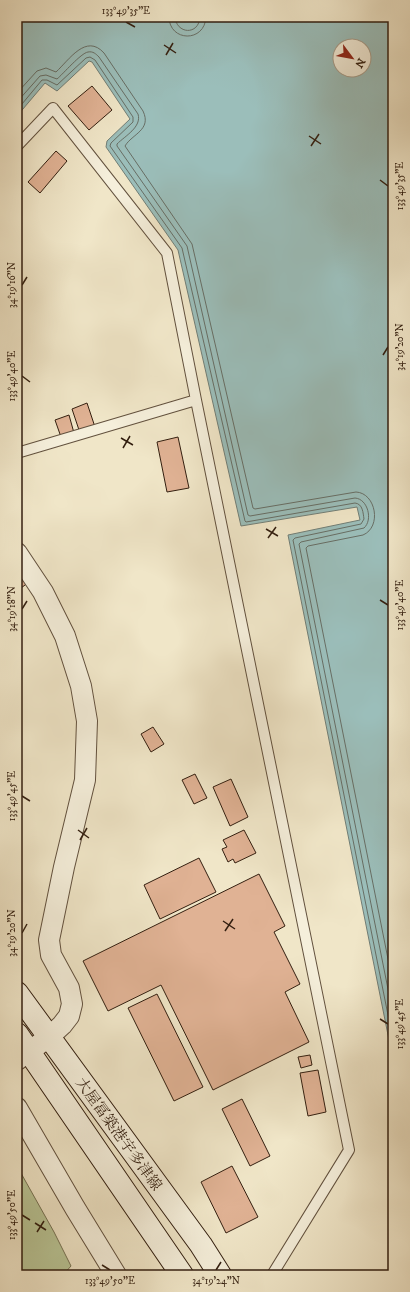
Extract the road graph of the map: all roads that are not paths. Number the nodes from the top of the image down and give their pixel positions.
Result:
1 (17, 146) edge
2 (196, 400) junction
3 (17, 453) edge
4 (17, 553) edge
5 (17, 993) edge
6 (49, 1037) junction
7 (21, 1048) edge
8 (17, 1108) edge
9 (116, 1275) edge
10 (182, 1275) edge
11 (220, 1275) edge
12 (272, 1275) edge

1 - 2 lane
2 - 3 lane
2 - 12 lane
4 - 6 street
5 - 6 main road, 大屋冨築港宇多津線
6 - 7 street
6 - 11 main road, 大屋冨築港宇多津線
7 - 10 main road, 大屋冨築港宇多津線
8 - 9 street

